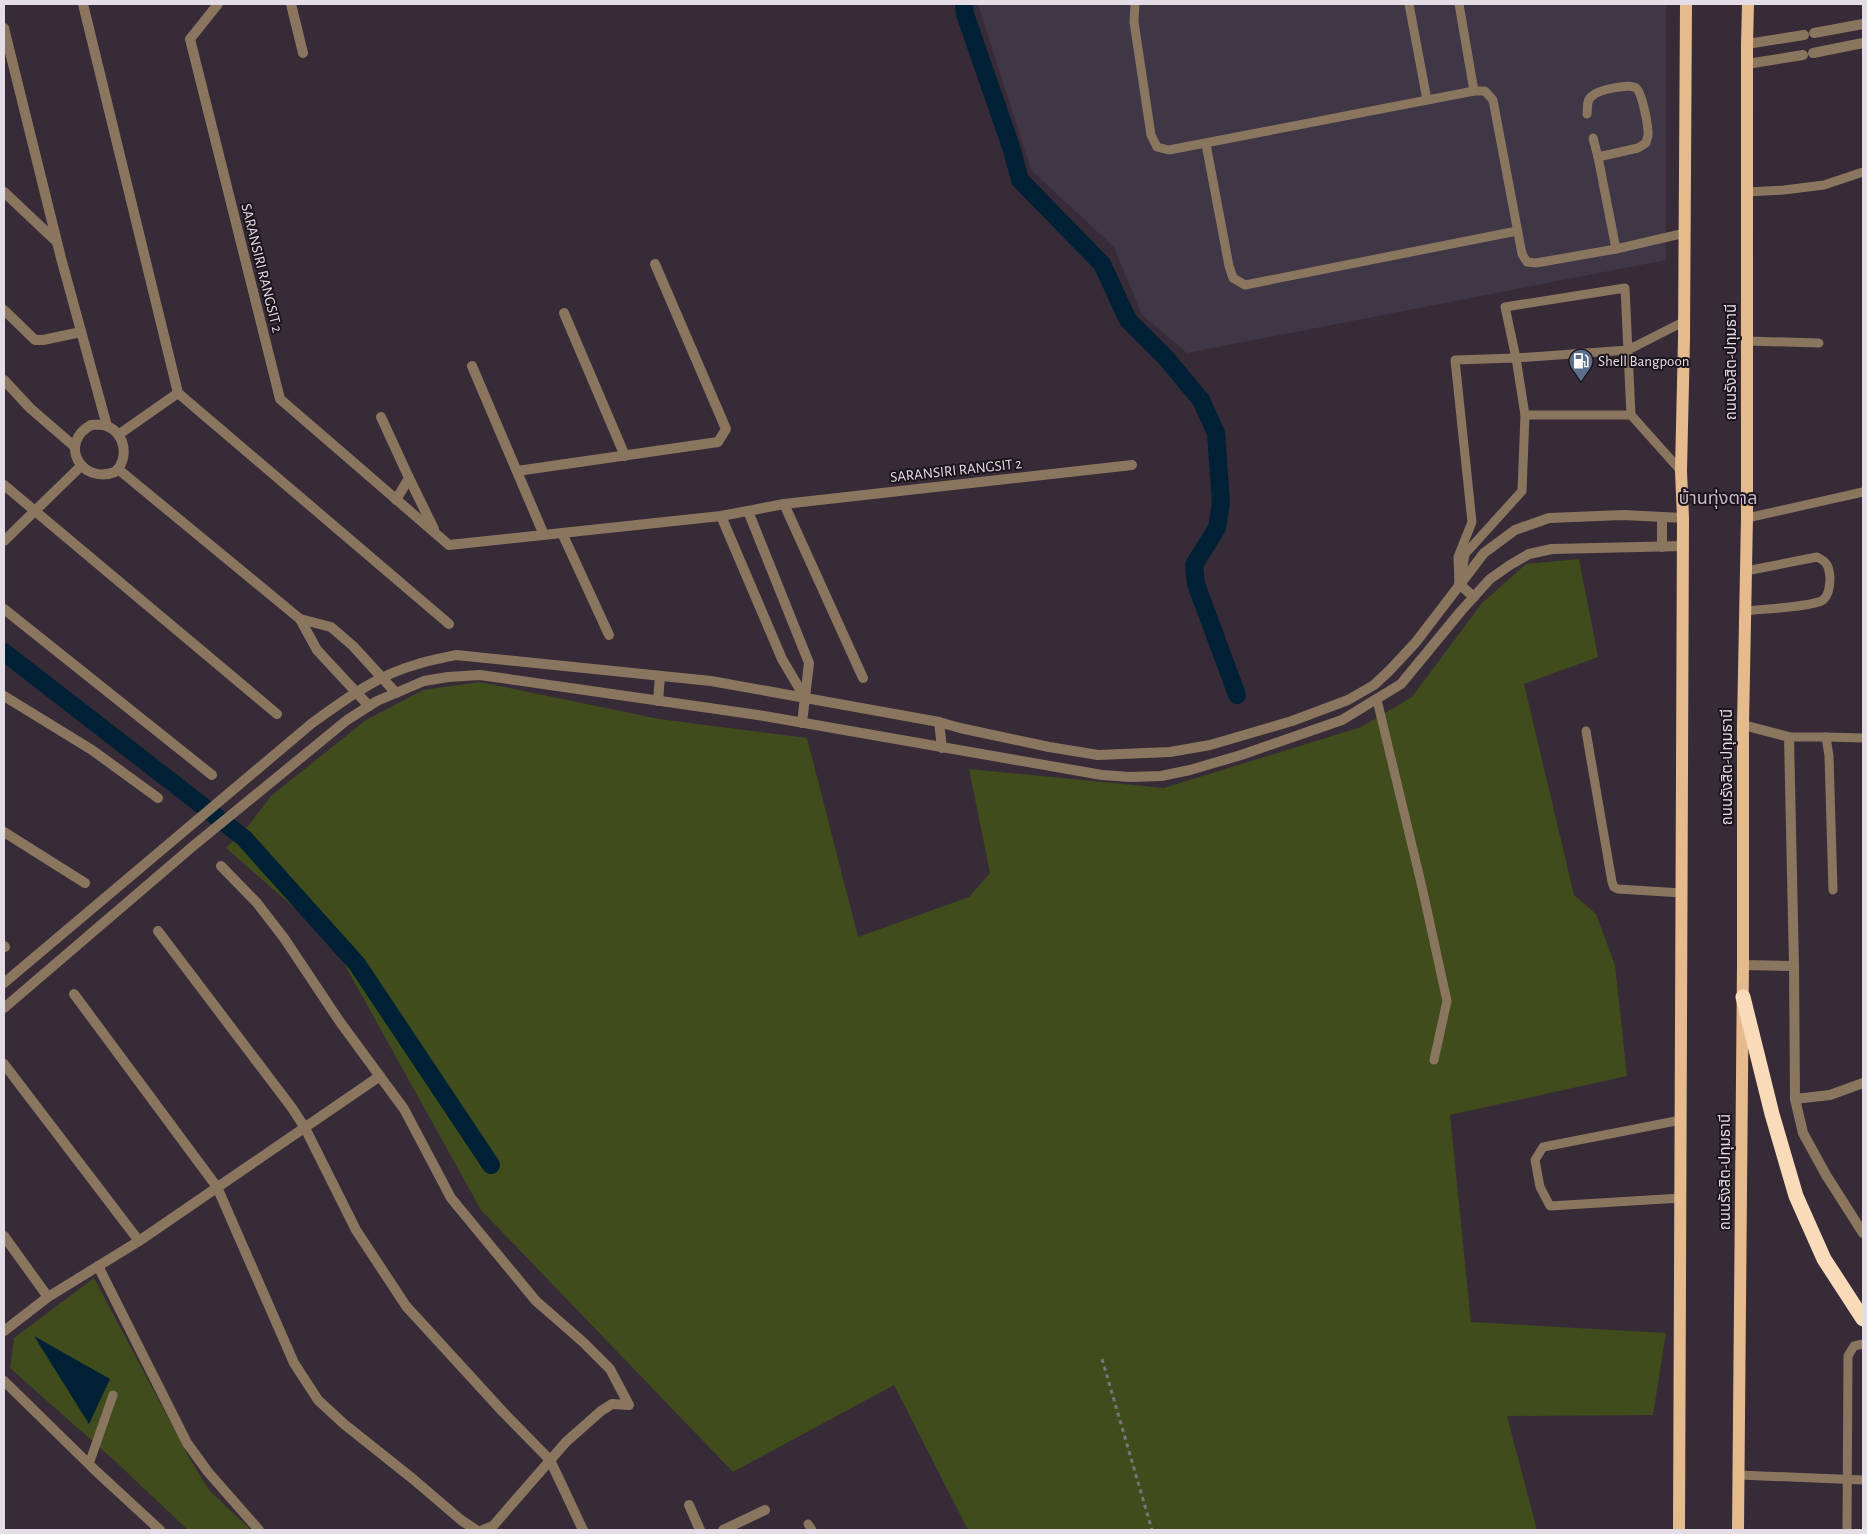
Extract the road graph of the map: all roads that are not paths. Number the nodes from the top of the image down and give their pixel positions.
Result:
1 (83, 4) edge
2 (218, 4) edge
3 (291, 4) edge
4 (1135, 4) edge
5 (1409, 4) edge
6 (1459, 4) edge
7 (1686, 4) edge
8 (1748, 4) edge
9 (1863, 24) edge
10 (4, 28) edge
11 (1746, 44) junction
12 (1863, 44) edge
13 (303, 53) dead end
14 (1747, 64) junction
15 (1474, 91) junction
16 (1427, 100) junction
17 (1588, 114) dead end
18 (1594, 138) dead end
19 (1206, 144) junction
20 (1598, 157) junction
21 (1863, 172) edge
22 (4, 192) edge
23 (1747, 192) junction
24 (1517, 231) junction
25 (1686, 233) junction
26 (57, 242) junction
27 (1616, 249) junction
28 (655, 264) dead end
29 (4, 310) edge
30 (564, 313) dead end
31 (1684, 321) junction
32 (81, 332) junction
33 (1747, 341) junction
34 (1819, 343) dead end
35 (1628, 350) junction
36 (1516, 358) junction
37 (472, 366) dead end
38 (4, 380) edge
39 (178, 393) junction
40 (1525, 415) junction
41 (1631, 415) junction
42 (381, 417) dead end
43 (106, 426) junction
44 (118, 435) junction
45 (75, 447) junction
46 (625, 456) junction
47 (1132, 465) dead end
48 (81, 466) junction
49 (118, 469) junction
50 (517, 471) junction
51 (1681, 471) junction
52 (409, 478) junction
53 (4, 485) edge
54 (1863, 492) edge
55 (396, 500) junction
56 (784, 504) junction
57 (34, 510) junction
58 (748, 511) junction
59 (721, 516) junction
60 (1662, 517) junction
61 (1683, 518) junction
62 (1748, 518) junction
63 (436, 533) junction
64 (562, 533) junction
65 (544, 535) junction
66 (4, 541) edge
67 (1683, 546) junction
68 (1662, 547) junction
69 (1746, 571) junction
70 (1459, 584) junction
71 (1474, 597) junction
72 (4, 608) edge
73 (1745, 611) junction
74 (300, 619) junction
75 (449, 624) dead end
76 (609, 635) dead end
77 (660, 676) junction
78 (382, 678) junction
79 (863, 678) dead end
80 (356, 692) junction
81 (396, 693) junction
82 (4, 696) edge
83 (805, 698) junction
84 (1377, 700) junction
85 (658, 701) junction
86 (369, 706) junction
87 (277, 714) dead end
88 (939, 722) junction
89 (802, 723) junction
90 (1743, 725) junction
91 (1586, 732) dead end
92 (1789, 737) junction
93 (1826, 737) junction
94 (1863, 738) edge
95 (942, 748) junction
96 (212, 775) dead end
97 (158, 798) dead end
98 (4, 832) edge
99 (221, 866) dead end
100 (85, 883) dead end
101 (1833, 890) dead end
102 (1682, 893) junction
103 (158, 931) dead end
104 (1743, 965) junction
105 (1794, 966) junction
106 (4, 983) edge
107 (74, 994) dead end
108 (1743, 997) junction
109 (4, 1008) edge
110 (1434, 1060) dead end
111 (4, 1064) edge
112 (380, 1076) junction
113 (1863, 1083) edge
114 (1795, 1099) junction
115 (1681, 1120) junction
116 (305, 1128) junction
117 (217, 1187) junction
118 (1681, 1198) junction
119 (1863, 1233) edge
120 (4, 1236) edge
121 (138, 1241) junction
122 (98, 1266) junction
123 (48, 1297) junction
124 (1863, 1319) edge
125 (4, 1330) edge
126 (1863, 1344) edge
127 (4, 1381) edge
128 (113, 1396) dead end
129 (550, 1460) junction
130 (89, 1464) junction
131 (1738, 1475) junction
132 (1848, 1480) junction
133 (1863, 1480) edge
134 (689, 1505) dead end
135 (764, 1510) dead end
136 (160, 1530) edge
137 (259, 1530) edge
138 (476, 1530) edge
139 (483, 1530) edge
140 (584, 1530) edge
141 (700, 1530) edge
142 (723, 1530) edge
143 (1679, 1530) edge
144 (1738, 1530) edge
145 (1847, 1530) edge

1 - 39 street
2 - 55 street, SARANSIRI RANGSIT 2
3 - 13 street
4 - 19 lane
5 - 16 lane
6 - 15 lane
7 - 25 main road
8 - 11 main road, ถนนรังสิต-ปทุมธานี
9 - 11 street
10 - 26 street
11 - 14 main road, ถนนรังสิต-ปทุมธานี
12 - 14 street
14 - 23 main road, ถนนรังสิต-ปทุมธานี
15 - 16 lane
15 - 24 lane
16 - 19 lane
17 - 20 lane
18 - 20 lane
19 - 24 lane
20 - 27 lane
21 - 23 lane
22 - 26 street
23 - 33 main road, ถนนรังสิต-ปทุมธานี
24 - 27 lane
25 - 27 lane
25 - 31 main road
26 - 32 street
28 - 46 street
29 - 32 street
30 - 46 street
31 - 35 lane
31 - 51 main road
32 - 43 street
33 - 34 lane
33 - 62 main road, ถนนรังสิต-ปทุมธานี
35 - 36 lane
35 - 36 lane
35 - 41 lane
36 - 40 lane
36 - 70 lane
37 - 50 street
38 - 45 street
39 - 44 street
39 - 75 street
40 - 41 lane
40 - 70 lane
41 - 51 lane
42 - 52 street
43 - 44 street
43 - 45 street
44 - 49 street
45 - 48 street
46 - 50 street
47 - 56 street, SARANSIRI RANGSIT 2
48 - 49 street
48 - 57 street
49 - 74 street
50 - 65 street
51 - 61 main road
52 - 55 street
52 - 63 street
53 - 57 street
54 - 62 lane
55 - 63 street, SARANSIRI RANGSIT 2
56 - 58 street, SARANSIRI RANGSIT 2
56 - 79 street
57 - 66 street
57 - 87 street
58 - 59 street, SARANSIRI RANGSIT 2
58 - 83 street
59 - 64 street, SARANSIRI RANGSIT 2
59 - 83 street
60 - 61 street
60 - 68 street
60 - 70 street
61 - 67 main road
62 - 69 main road, ถนนรังสิต-ปทุมธานี
63 - 65 street, SARANSIRI RANGSIT 2
64 - 65 street, SARANSIRI RANGSIT 2
64 - 76 street
67 - 68 street
67 - 102 main road
68 - 71 street
69 - 73 main road, ถนนรังสิต-ปทุมธานี
69 - 73 lane
70 - 71 street
70 - 88 street
71 - 84 street
72 - 96 street
73 - 90 main road, ถนนรังสิต-ปทุมธานี
74 - 78 street
74 - 80 street
77 - 78 street
77 - 83 street
77 - 85 street
78 - 80 street
78 - 81 street
80 - 86 street
80 - 106 street
81 - 85 street
81 - 86 street
82 - 97 street
83 - 88 street
83 - 89 street
84 - 95 street
84 - 110 lane
85 - 89 street
86 - 109 street
88 - 95 street
89 - 95 street
90 - 92 street
90 - 104 main road, ถนนรังสิต-ปทุมธานี
91 - 102 lane
92 - 93 lane
92 - 105 street
93 - 94 lane
93 - 101 lane
98 - 100 street
99 - 112 street
102 - 115 main road
103 - 116 street
104 - 105 street
104 - 108 main road, ถนนรังสิต-ปทุมธานี
105 - 114 street
107 - 117 street
108 - 124 highway
108 - 131 main road, ถนนรังสิต-ปทุมธานี
111 - 121 street
112 - 116 street
112 - 129 street
113 - 114 street
114 - 119 street
115 - 118 main road
115 - 118 lane
116 - 117 street
116 - 129 street
117 - 121 street
117 - 138 street
118 - 143 main road
120 - 123 street
121 - 122 street
122 - 123 street
122 - 137 street
123 - 125 street
126 - 132 lane
127 - 130 street
128 - 130 lane
129 - 139 street
129 - 140 street
130 - 136 street
131 - 132 lane
131 - 144 main road, ถนนรังสิต-ปทุมธานี
132 - 133 lane
132 - 145 lane
134 - 141 street
135 - 142 street

